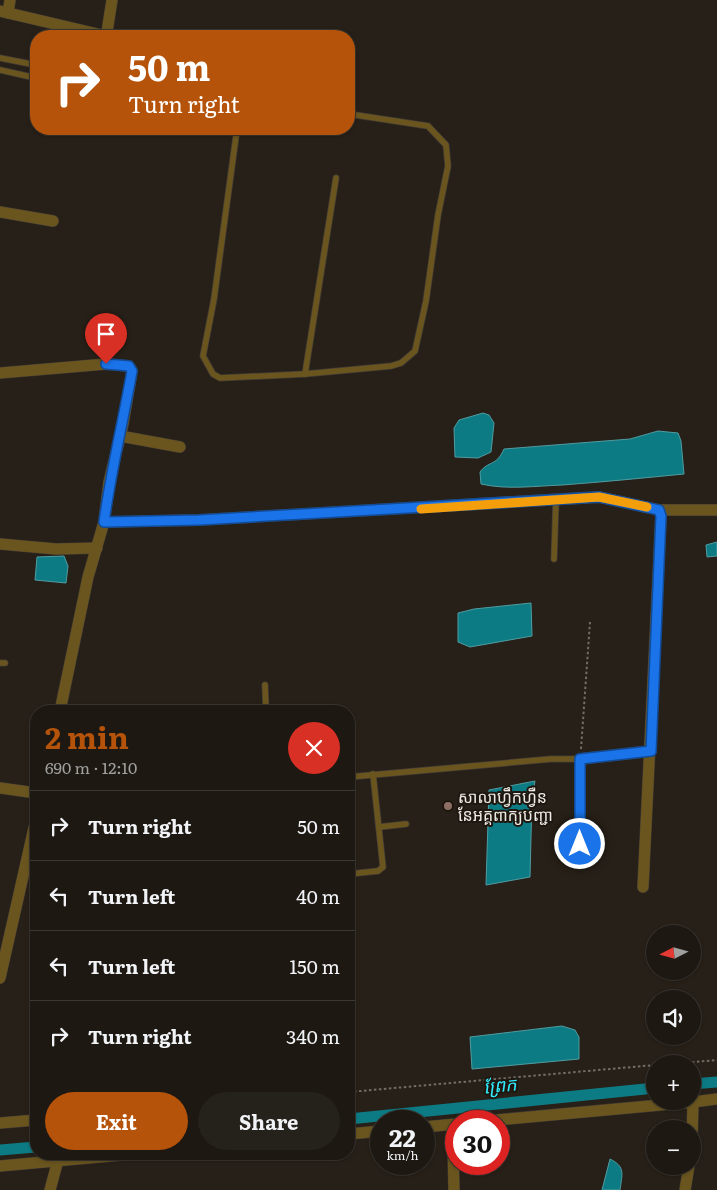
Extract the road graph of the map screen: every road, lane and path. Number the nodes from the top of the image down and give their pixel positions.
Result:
1 (10, 0) edge
2 (112, 0) edge
3 (4, 12) edge
4 (81, 30) edge
5 (107, 30) edge
6 (0, 58) edge
7 (30, 64) edge
8 (0, 70) edge
9 (30, 77) edge
10 (355, 115) edge
11 (235, 135) edge
12 (336, 178) dead end
13 (0, 212) edge
14 (53, 221) dead end
15 (0, 373) edge
16 (305, 374) junction
17 (120, 436) junction
18 (180, 447) dead end
19 (556, 499) junction
20 (659, 510) junction
21 (717, 510) edge
22 (104, 522) junction
23 (0, 544) edge
24 (97, 548) junction
25 (554, 559) dead end
26 (590, 622) dead end
27 (265, 684) dead end
28 (61, 705) edge
29 (266, 705) edge
30 (651, 751) junction
31 (580, 759) junction
32 (373, 774) junction
33 (355, 776) edge
34 (0, 788) edge
35 (30, 792) edge
36 (406, 824) dead end
37 (379, 827) junction
38 (580, 844) dead end
39 (30, 846) edge
40 (355, 873) edge
41 (643, 887) dead end
42 (0, 978) edge
43 (717, 1060) edge
44 (701, 1061) edge
45 (646, 1066) edge
46 (355, 1091) edge
47 (717, 1099) edge
48 (701, 1101) edge
49 (646, 1106) edge
50 (510, 1119) edge
51 (30, 1120) edge
52 (0, 1123) edge
53 (370, 1132) edge
54 (355, 1133) edge
55 (38, 1160) edge
56 (56, 1160) edge
57 (0, 1166) edge
58 (454, 1175) edge
59 (688, 1175) edge
60 (50, 1190) edge
61 (454, 1190) edge
62 (685, 1190) edge

1 - 3 street
2 - 5 street
3 - 4 street
6 - 7 lane
8 - 9 lane
10 - 16 lane
11 - 16 lane
12 - 16 lane
13 - 14 street
15 - 17 street
17 - 18 street
17 - 22 street
19 - 20 street
19 - 22 street
19 - 25 lane
20 - 21 street
20 - 30 street
22 - 24 street
23 - 24 street
24 - 28 street
26 - 31 path
27 - 29 lane
30 - 31 street
30 - 41 street
31 - 32 lane
31 - 38 street
32 - 33 lane
32 - 37 lane
34 - 35 street
36 - 37 lane
37 - 40 lane
39 - 42 street
43 - 44 path
45 - 46 path
47 - 48 street
49 - 50 street
51 - 52 street
53 - 54 street
55 - 57 street
56 - 60 street
58 - 61 street
59 - 62 street

